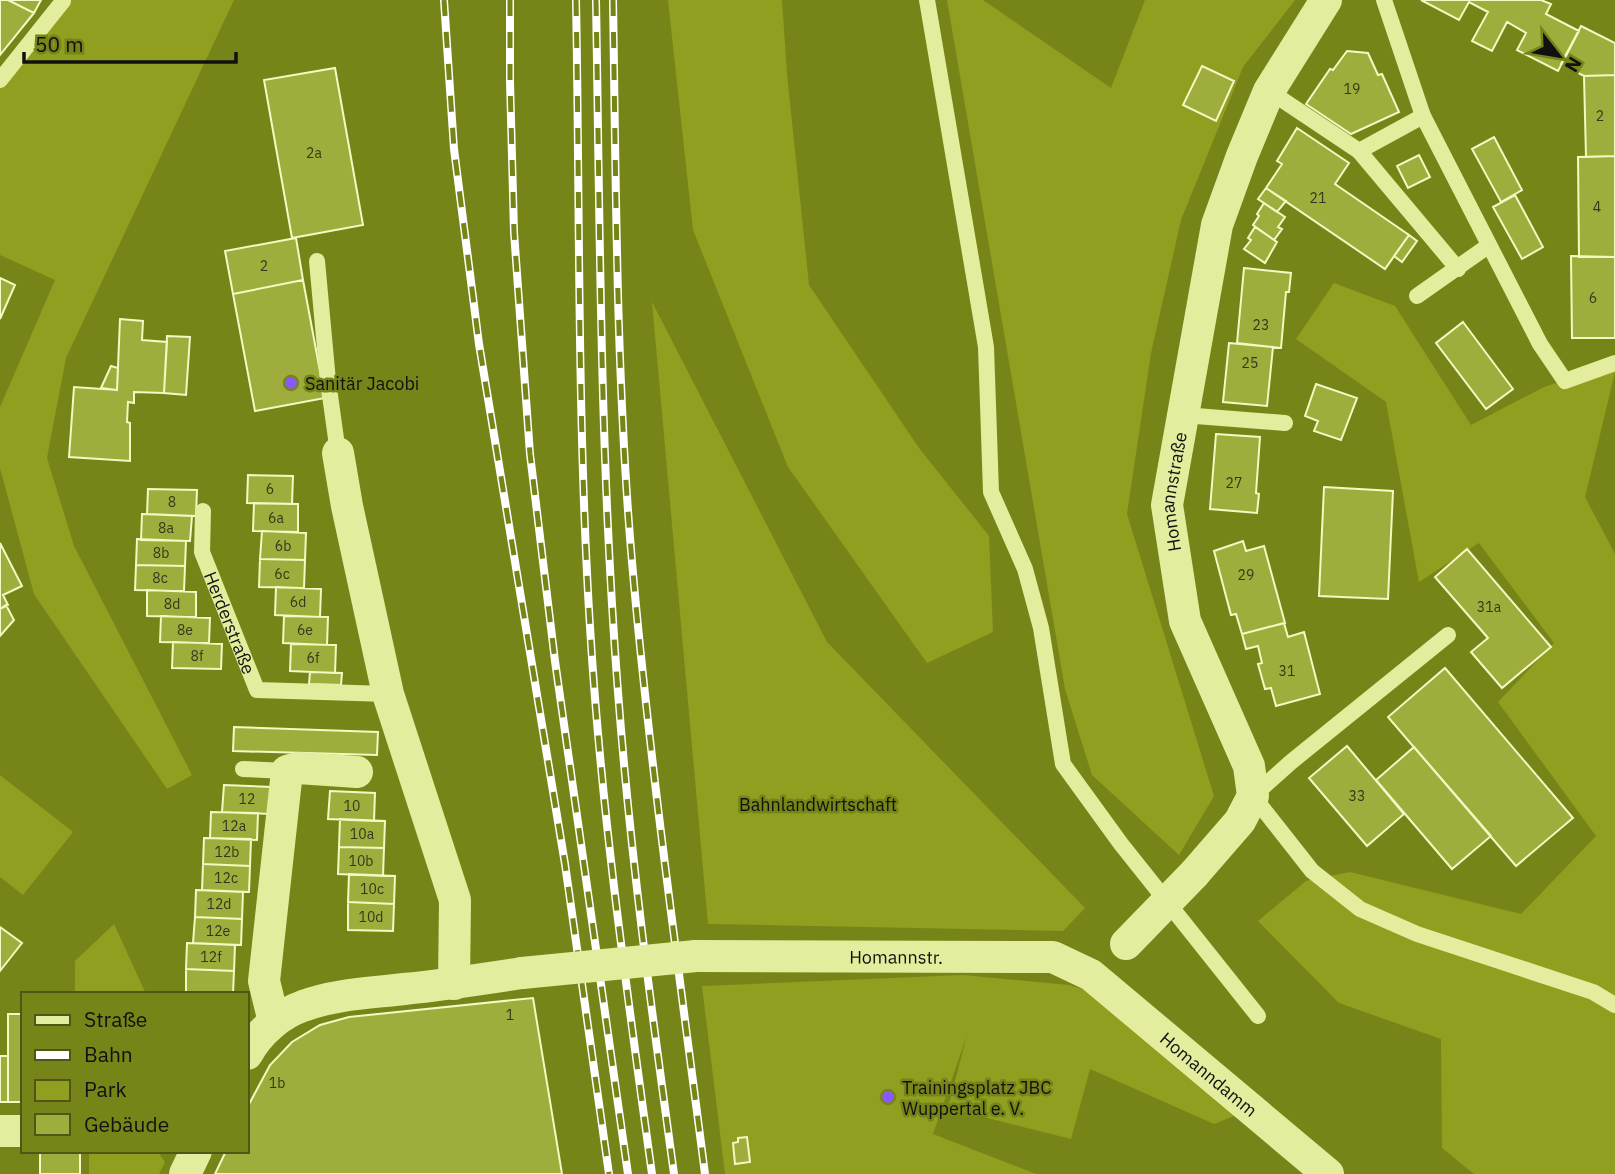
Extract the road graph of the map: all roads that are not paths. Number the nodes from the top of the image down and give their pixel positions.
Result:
1 (927, 0) edge
2 (1326, 0) edge
3 (1384, 0) edge
4 (63, 1) edge
5 (0, 80) edge
6 (1269, 91) junction
7 (1423, 116) junction
8 (1359, 151) junction
9 (1488, 246) junction
10 (317, 261) dead end
11 (1458, 269) junction
12 (1417, 296) dead end
13 (1615, 363) edge
14 (1183, 415) junction
15 (1285, 423) dead end
16 (338, 453) joint
17 (203, 510) dead end
18 (1448, 635) dead end
19 (388, 694) junction
20 (243, 769) dead end
21 (287, 771) junction
22 (357, 772) dead end
23 (1253, 796) junction
24 (1091, 975) junction
25 (454, 984) junction
26 (1615, 1005) edge
27 (1258, 1016) dead end
28 (274, 1022) junction
29 (248, 1052) edge
30 (0, 1131) edge
31 (21, 1131) edge
32 (195, 1153) edge
33 (185, 1174) edge
34 (1328, 1174) edge

1 - 27 lane
2 - 6 street, Homannstraße
3 - 7 lane
4 - 5 lane
6 - 8 lane
6 - 14 street, Homannstraße
7 - 8 lane
7 - 9 lane
8 - 11 lane
9 - 11 lane
9 - 13 lane
10 - 16 lane
11 - 12 lane
14 - 15 lane
14 - 23 street, Homannstraße
16 - 19 street
17 - 19 lane, Herderstraße
18 - 23 lane
19 - 25 street
20 - 21 lane
21 - 22 street
21 - 28 street
23 - 24 street, bridge
23 - 26 lane
24 - 25 street, Homannstr., bridge
24 - 34 street, Homanndamm
25 - 28 street
28 - 29 street
30 - 31 street
32 - 33 street

